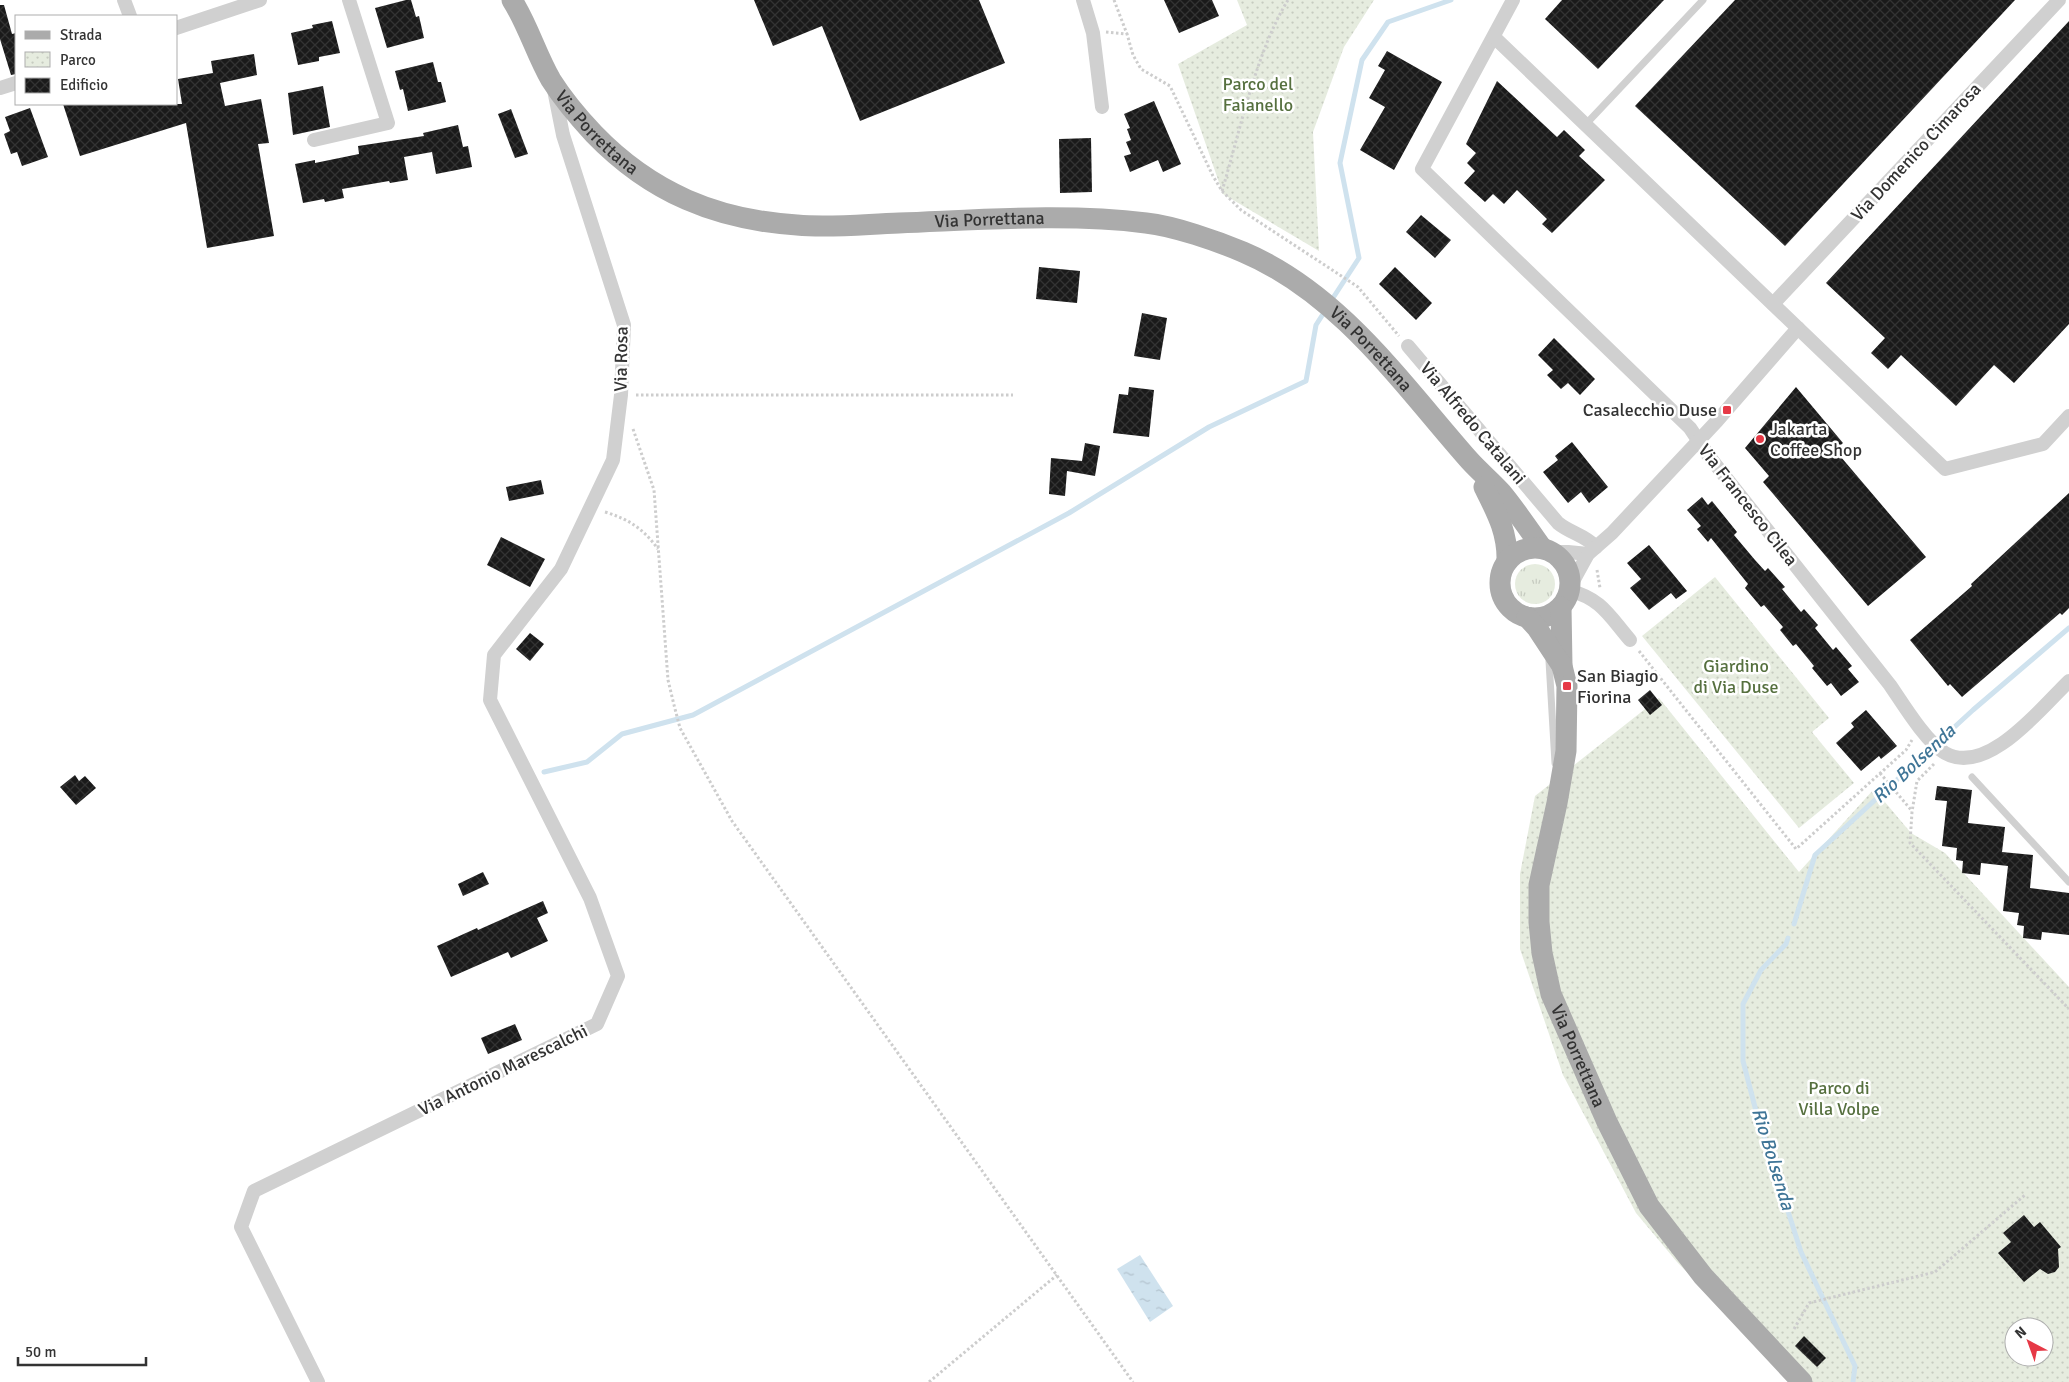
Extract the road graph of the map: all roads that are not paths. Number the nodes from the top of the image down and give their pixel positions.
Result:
1 (124, 0) edge
2 (260, 0) edge
3 (349, 0) edge
4 (1083, 0) edge
5 (1513, 0) edge
6 (1703, 0) edge
7 (2059, 0) edge
8 (515, 3) edge
9 (130, 15) edge
10 (178, 27) edge
11 (1494, 36) junction
12 (552, 80) junction
13 (15, 82) edge
14 (0, 88) edge
15 (1102, 107) dead end
16 (1586, 124) junction
17 (314, 140) dead end
18 (1773, 304) junction
19 (1798, 328) junction
20 (1408, 346) road end
21 (2069, 416) edge
22 (1697, 441) junction
23 (1470, 460) junction
24 (1547, 550) junction
25 (1592, 551) junction
26 (1507, 562) junction
27 (1567, 595) junction
28 (1527, 617) junction
29 (520, 622) joint
30 (1630, 640) road end
31 (1558, 661) junction
32 (2069, 681) edge
33 (1972, 777) dead end
34 (2069, 882) edge
35 (318, 1382) edge
36 (1802, 1382) edge

1 - 9 street
2 - 10 street
3 - 17 street
4 - 15 street
5 - 11 street
6 - 16 lane
7 - 18 street, Via Domenico Cimarosa
8 - 12 main road, Via Porrettana
11 - 16 street
11 - 22 street, Via Francesco Cilea
12 - 23 main road, Via Porrettana
12 - 29 street, Via Rosa
13 - 14 street
16 - 18 street
18 - 19 street
19 - 21 street
19 - 22 street
20 - 25 street, Via Alfredo Catalani
22 - 25 street
22 - 32 street, Via Francesco Cilea
23 - 24 main road, Via Porrettana
23 - 26 main road, Via Porrettana
24 - 25 street
24 - 26 main road
24 - 27 main road, Via Porrettana
25 - 27 street
26 - 28 main road, Via Porrettana
27 - 28 main road
27 - 30 street
27 - 31 main road, Via Porrettana
28 - 31 main road, Via Porrettana
29 - 35 street, Via Antonio Marescalchi
31 - 36 main road, Via Porrettana
33 - 34 lane

